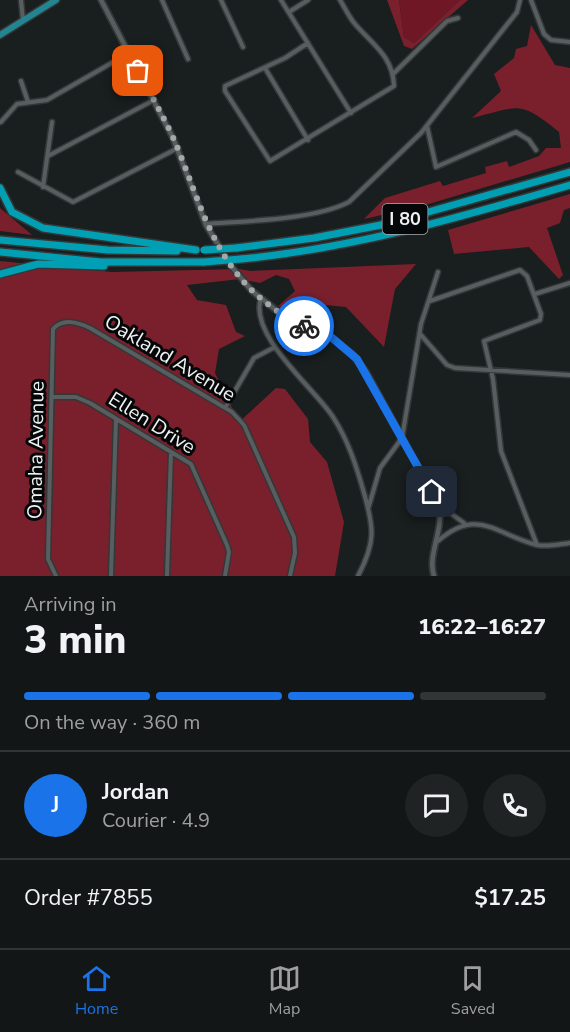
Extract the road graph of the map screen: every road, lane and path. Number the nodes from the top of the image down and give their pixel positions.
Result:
1 (21, 0) edge
2 (56, 0) edge
3 (101, 0) edge
4 (162, 0) edge
5 (221, 0) edge
6 (281, 0) edge
7 (308, 0) edge
8 (340, 0) edge
9 (520, 0) edge
10 (531, 0) edge
11 (289, 12) junction
12 (458, 18) dead end
13 (23, 21) junction
14 (0, 35) edge
15 (570, 42) edge
16 (308, 43) junction
17 (243, 47) dead end
18 (129, 53) junction
19 (188, 59) dead end
20 (265, 68) junction
21 (393, 74) junction
22 (21, 81) dead end
23 (154, 100) junction
24 (28, 102) junction
25 (351, 113) junction
26 (0, 122) edge
27 (52, 122) dead end
28 (427, 126) junction
29 (6, 128) dead end
30 (308, 140) junction
31 (178, 148) junction
32 (536, 150) dead end
33 (48, 156) junction
34 (18, 172) dead end
35 (570, 172) edge
36 (570, 185) edge
37 (43, 187) junction
38 (0, 188) edge
39 (206, 224) junction
40 (0, 240) edge
41 (200, 250) junction
42 (0, 252) edge
43 (143, 263) junction
44 (438, 272) dead end
45 (0, 274) edge
46 (570, 283) edge
47 (534, 294) junction
48 (261, 298) junction
49 (430, 301) junction
50 (58, 324) joint
51 (420, 335) junction
52 (275, 347) junction
53 (491, 372) junction
54 (570, 375) edge
55 (52, 398) junction
56 (225, 408) junction
57 (116, 419) junction
58 (402, 438) junction
59 (171, 452) junction
60 (439, 505) junction
61 (368, 509) junction
62 (465, 524) junction
63 (438, 541) junction
64 (570, 543) edge
65 (537, 544) junction
66 (56, 576) edge
67 (111, 576) edge
68 (167, 576) edge
69 (225, 576) edge
70 (290, 576) edge
71 (358, 576) edge
72 (434, 576) edge

1 - 13 street
2 - 13 main road
3 - 18 street
4 - 19 street
5 - 17 street
6 - 11 street
7 - 11 street
8 - 21 street
9 - 28 street
10 - 15 street
11 - 16 street
12 - 21 street
13 - 14 main road
16 - 20 street
16 - 25 street
18 - 23 street
18 - 24 street
20 - 30 street
20 - 30 street
21 - 25 street
22 - 24 street
23 - 31 street
23 - 33 street
24 - 26 street
25 - 30 street
26 - 29 street
27 - 33 street
28 - 32 street
28 - 39 street
31 - 37 street
31 - 39 street
33 - 37 street
34 - 37 street
35 - 41 highway, I 80, bridge
36 - 43 highway, I 80, bridge
38 - 41 highway
39 - 48 street
40 - 41 highway, I 80
42 - 43 highway, I 80
43 - 45 highway
44 - 49 street
46 - 47 street
47 - 49 street
47 - 53 street
48 - 52 street
48 - 58 street
49 - 51 street
50 - 55 street, Omaha Avenue
50 - 56 street, Oakland Avenue
51 - 53 street
51 - 58 street
52 - 56 street
52 - 61 street
53 - 54 street
53 - 65 street
55 - 57 street, Ellen Drive
55 - 66 street, Omaha Avenue
56 - 70 street, Oakland Avenue
57 - 59 street, Ellen Drive
57 - 67 street
58 - 60 street
58 - 61 street
59 - 68 street
59 - 69 street, Ellen Drive
60 - 62 street
60 - 63 street
61 - 71 street
62 - 63 street
62 - 65 street
63 - 72 street
64 - 65 street

